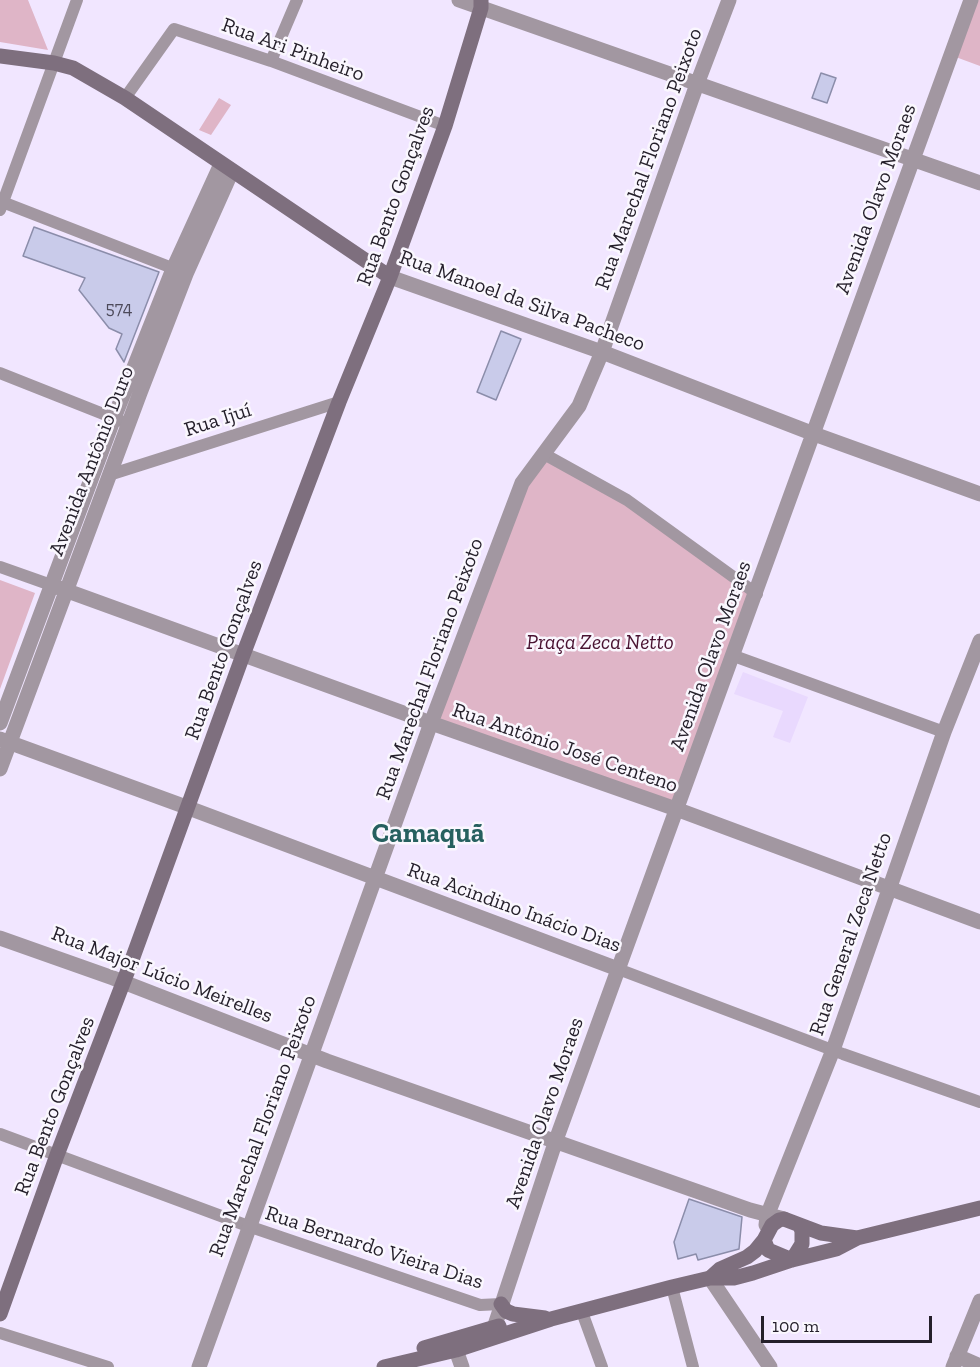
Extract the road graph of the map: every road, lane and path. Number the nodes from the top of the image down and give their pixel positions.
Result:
1 (77, 0) edge
2 (297, 0) edge
3 (459, 0) edge
4 (729, 0) edge
5 (971, 0) edge
6 (481, 4) edge
7 (0, 56) edge
8 (272, 61) junction
9 (54, 63) junction
10 (697, 84) junction
11 (125, 98) junction
12 (445, 126) junction
13 (912, 160) junction
14 (227, 167) junction
15 (980, 183) edge
16 (1, 204) edge
17 (180, 271) junction
18 (390, 277) junction
19 (602, 352) junction
20 (0, 373) edge
21 (339, 402) junction
22 (121, 421) junction
23 (814, 434) junction
24 (544, 454) junction
25 (109, 475) junction
26 (980, 494) edge
27 (0, 567) edge
28 (51, 585) junction
29 (66, 590) junction
30 (756, 594) junction
31 (980, 641) edge
32 (243, 655) junction
33 (734, 656) junction
34 (0, 723) edge
35 (431, 723) junction
36 (944, 732) junction
37 (5, 741) edge
38 (0, 769) edge
39 (188, 808) junction
40 (676, 809) junction
41 (376, 879) junction
42 (888, 889) junction
43 (980, 922) edge
44 (0, 938) edge
45 (618, 969) junction
46 (124, 982) junction
47 (833, 1050) junction
48 (312, 1055) junction
49 (980, 1102) edge
50 (0, 1134) edge
51 (556, 1140) junction
52 (57, 1155) junction
53 (980, 1208) edge
54 (767, 1216) junction
55 (784, 1218) junction
56 (248, 1226) junction
57 (800, 1226) junction
58 (857, 1238) junction
59 (764, 1240) junction
60 (792, 1260) junction
61 (710, 1278) junction
62 (672, 1287) junction
63 (980, 1301) edge
64 (501, 1304) junction
65 (582, 1312) junction
66 (0, 1314) edge
67 (531, 1317) junction
68 (551, 1319) junction
69 (494, 1328) junction
70 (0, 1333) edge
71 (456, 1350) junction
72 (956, 1363) edge
73 (980, 1366) edge
74 (108, 1367) edge
75 (199, 1367) edge
76 (382, 1367) edge
77 (462, 1367) edge
78 (602, 1367) edge
79 (693, 1367) edge
80 (770, 1367) edge

1 - 9 street
2 - 8 street
3 - 6 street
4 - 10 street, Rua Marechal Floriano Peixoto
5 - 13 street, Avenida Olavo Moraes
6 - 10 street
6 - 12 main road, Rua Bento Gonçalves
7 - 9 main road, Rua Manoel da Silva Pacheco
8 - 11 street, Rua Ari Pinheiro
8 - 12 street, Rua Ari Pinheiro
9 - 11 main road, Rua Manoel da Silva Pacheco
9 - 16 street
10 - 13 street
10 - 19 street, Rua Marechal Floriano Peixoto
11 - 14 main road, Rua Manoel da Silva Pacheco
12 - 18 main road, Rua Bento Gonçalves
13 - 15 street
13 - 23 street, Avenida Olavo Moraes
14 - 17 street, Avenida Antônio Duro
14 - 18 main road, Rua Manoel da Silva Pacheco
16 - 17 street
17 - 22 street, Avenida Antônio Duro
18 - 19 street, Rua Manoel da Silva Pacheco
18 - 21 main road, Rua Bento Gonçalves
19 - 23 street, Rua Manoel da Silva Pacheco
19 - 24 street, Rua Marechal Floriano Peixoto
20 - 22 street
21 - 25 street, Rua Ijuí
21 - 32 main road, Rua Bento Gonçalves
22 - 25 street, Avenida Antônio Duro
22 - 28 street, Avenida Antônio Duro
23 - 26 street, Rua Manoel da Silva Pacheco
23 - 30 street, Avenida Olavo Moraes
24 - 30 street
24 - 35 street, Rua Marechal Floriano Peixoto
25 - 29 street, Avenida Antônio Duro
27 - 28 street, Rua Antônio José Centeno
28 - 29 street, Rua Antônio José Centeno
28 - 34 street, Avenida Antônio Duro
29 - 32 street, Rua Antônio José Centeno
29 - 37 street, Avenida Antônio Duro
30 - 33 street, Avenida Olavo Moraes
31 - 36 street, Rua General Zeca Netto
32 - 35 street, Rua Antônio José Centeno
32 - 39 main road, Rua Bento Gonçalves
33 - 36 street
33 - 40 street, Avenida Olavo Moraes
35 - 40 street, Rua Antônio José Centeno
35 - 41 street, Rua Marechal Floriano Peixoto
36 - 42 street, Rua General Zeca Netto
37 - 38 street, Avenida Antônio Duro
37 - 39 street, Rua Acindino Inácio Dias
39 - 41 street, Rua Acindino Inácio Dias
39 - 46 main road, Rua Bento Gonçalves
40 - 42 street, Rua Antônio José Centeno
40 - 45 street, Avenida Olavo Moraes
41 - 45 street, Rua Acindino Inácio Dias
41 - 48 street, Rua Marechal Floriano Peixoto
42 - 43 street, Rua Antônio José Centeno
42 - 47 street, Rua General Zeca Netto
44 - 46 street, Rua Major Lúcio Meirelles
45 - 47 street, Rua Acindino Inácio Dias
45 - 51 street, Avenida Olavo Moraes
46 - 48 street, Rua Major Lúcio Meirelles
46 - 52 main road, Rua Bento Gonçalves
47 - 49 street, Rua Acindino Inácio Dias
47 - 54 street, Rua General Zeca Netto
48 - 51 street, Rua Major Lúcio Meirelles
48 - 56 street, Rua Marechal Floriano Peixoto
50 - 52 street, Rua Bernardo Vieira Dias
51 - 54 street, Rua Major Lúcio Meirelles
51 - 64 street, Avenida Olavo Moraes
52 - 56 street, Rua Bernardo Vieira Dias
52 - 66 main road, Rua Bento Gonçalves
53 - 58 main road
54 - 55 street, Rua Major Lúcio Meirelles
54 - 59 street, Rua General Zeca Netto
55 - 57 main road
55 - 59 main road
56 - 64 street, Rua Bernardo Vieira Dias
56 - 75 street, Rua Marechal Floriano Peixoto
57 - 58 main road
57 - 60 main road
58 - 60 main road
59 - 60 main road
59 - 61 main road
60 - 61 main road
61 - 62 main road
61 - 80 street
62 - 65 main road
62 - 79 street
63 - 72 street
64 - 67 main road
64 - 69 street, Avenida Olavo Moraes
65 - 68 main road
65 - 78 street
67 - 68 main road
67 - 69 main road
68 - 71 main road
69 - 71 main road
69 - 76 main road
70 - 74 street
71 - 76 main road
71 - 77 street
72 - 73 street

